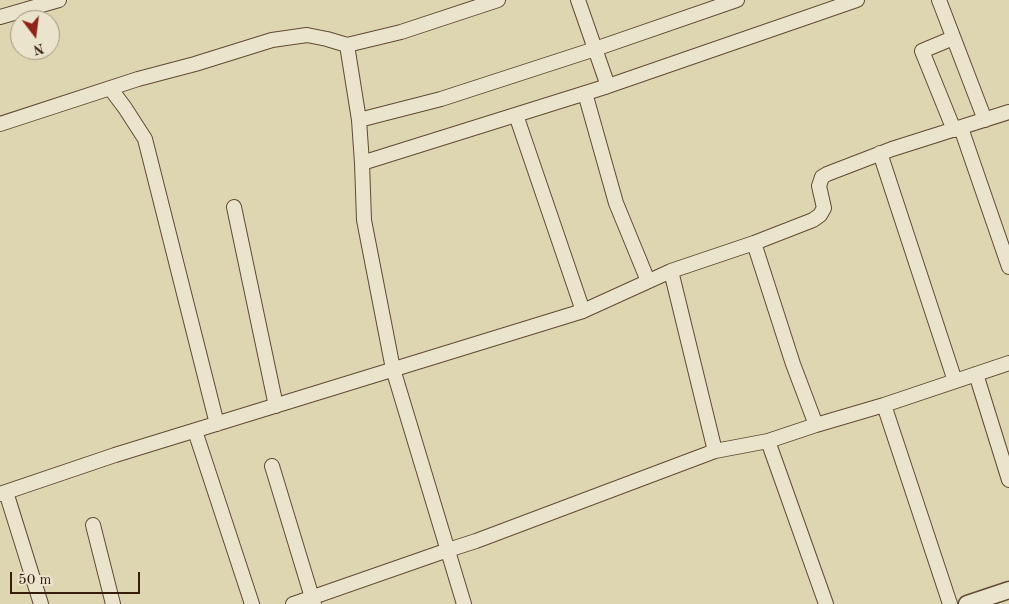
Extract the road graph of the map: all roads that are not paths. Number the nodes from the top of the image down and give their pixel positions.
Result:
1 (60, 0) edge
2 (498, 0) edge
3 (578, 0) edge
4 (737, 0) edge
5 (857, 0) edge
6 (939, 0) edge
7 (0, 17) edge
8 (953, 38) junction
9 (347, 45) junction
10 (595, 49) junction
11 (608, 86) junction
12 (110, 88) junction
13 (585, 93) junction
14 (1009, 112) edge
15 (516, 115) junction
16 (359, 120) junction
17 (985, 120) junction
18 (0, 124) edge
19 (957, 129) junction
20 (880, 153) junction
21 (362, 163) junction
22 (234, 207) dead end
23 (754, 243) junction
24 (1009, 267) edge
25 (671, 271) junction
26 (648, 281) junction
27 (583, 311) junction
28 (1009, 364) edge
29 (393, 369) junction
30 (976, 374) junction
31 (955, 381) junction
32 (884, 405) junction
33 (276, 406) junction
34 (216, 424) junction
35 (816, 425) junction
36 (195, 431) junction
37 (768, 441) junction
38 (715, 451) junction
39 (272, 466) dead end
40 (1009, 480) edge
41 (3, 493) edge
42 (93, 525) dead end
43 (448, 550) junction
44 (1009, 590) edge
45 (313, 601) edge
46 (41, 604) edge
47 (113, 604) edge
48 (252, 604) edge
49 (293, 604) edge
50 (464, 604) edge
51 (826, 604) edge
52 (950, 604) edge
53 (967, 604) edge

1 - 7 street
2 - 9 street
3 - 10 street
4 - 10 street
5 - 11 street
6 - 8 street
8 - 17 street
8 - 19 street
9 - 12 street
9 - 16 street
10 - 11 street
10 - 16 street
11 - 13 street
12 - 18 street
12 - 34 street
13 - 15 street
13 - 26 street
14 - 17 street
15 - 21 street
15 - 27 street
16 - 21 street
17 - 19 street
19 - 20 street
19 - 24 street
20 - 23 street
20 - 31 street
21 - 29 street
22 - 33 street
23 - 25 street
23 - 35 street
25 - 26 street
25 - 38 street
26 - 27 street
27 - 29 street
28 - 30 street
29 - 33 street
29 - 43 street
30 - 31 street
30 - 40 street
31 - 32 street
32 - 35 street
32 - 52 street
33 - 34 street
34 - 36 street
35 - 37 street
36 - 41 street
36 - 48 street
37 - 38 street
37 - 51 street
38 - 43 street
39 - 45 street
41 - 46 street
42 - 47 street
43 - 45 street
43 - 50 street
44 - 53 street
45 - 49 street

